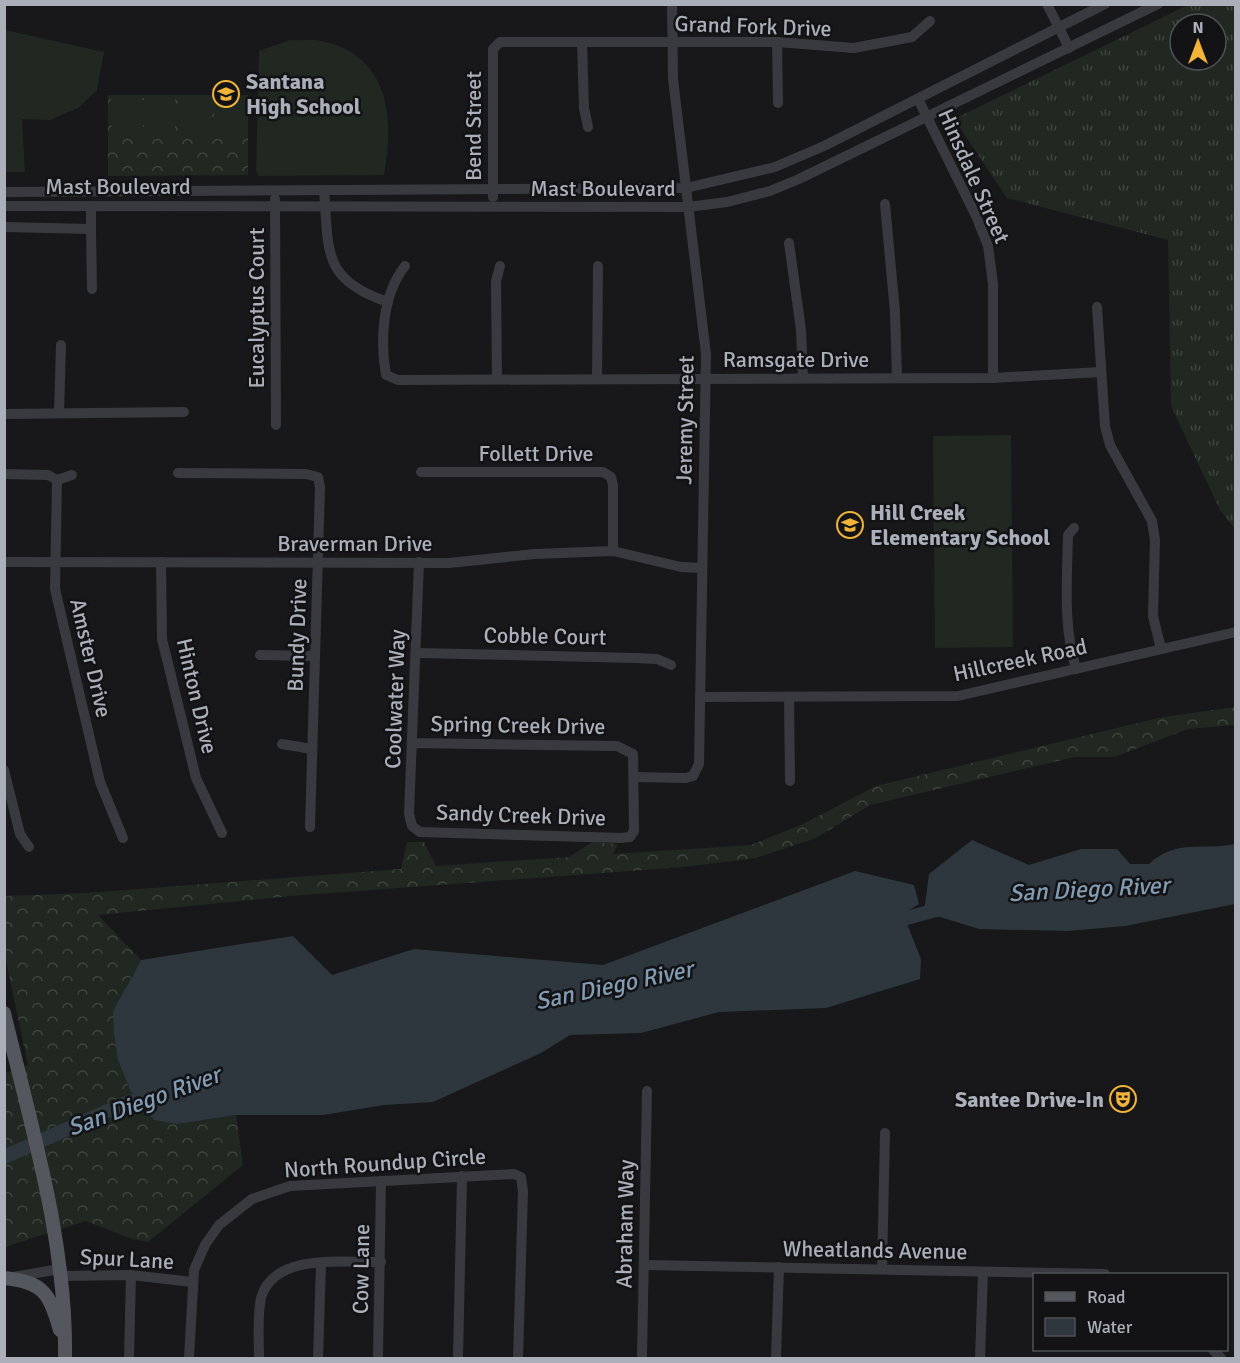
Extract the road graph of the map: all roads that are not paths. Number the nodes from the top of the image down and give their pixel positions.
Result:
1 (672, 4) edge
2 (1047, 4) edge
3 (1105, 4) edge
4 (1158, 4) edge
5 (930, 21) dead end
6 (1059, 28) junction
7 (582, 42) junction
8 (672, 42) junction
9 (777, 42) junction
10 (496, 45) joint
11 (1069, 48) junction
12 (918, 99) junction
13 (778, 103) dead end
14 (926, 117) junction
15 (588, 127) dead end
16 (686, 188) junction
17 (275, 190) junction
18 (324, 190) junction
19 (493, 191) junction
20 (4, 192) edge
21 (885, 204) dead end
22 (4, 206) edge
23 (91, 206) junction
24 (275, 206) junction
25 (325, 207) junction
26 (688, 207) junction
27 (493, 208) junction
28 (4, 227) edge
29 (91, 229) junction
30 (789, 243) dead end
31 (405, 266) dead end
32 (500, 266) dead end
33 (598, 266) dead end
34 (92, 289) dead end
35 (388, 302) junction
36 (1097, 307) dead end
37 (62, 345) dead end
38 (1101, 372) junction
39 (803, 378) junction
40 (897, 378) junction
41 (993, 378) junction
42 (497, 379) junction
43 (597, 379) junction
44 (706, 379) junction
45 (184, 412) dead end
46 (59, 413) junction
47 (4, 414) edge
48 (276, 425) dead end
49 (421, 472) dead end
50 (178, 473) dead end
51 (4, 474) edge
52 (72, 475) dead end
53 (57, 480) junction
54 (1074, 528) dead end
55 (613, 551) junction
56 (4, 562) edge
57 (56, 562) junction
58 (160, 562) junction
59 (319, 562) junction
60 (419, 562) junction
61 (702, 568) junction
62 (1236, 632) edge
63 (1161, 649) junction
64 (417, 653) junction
65 (260, 655) dead end
66 (315, 656) junction
67 (671, 665) dead end
68 (1076, 669) junction
69 (700, 696) junction
70 (789, 697) junction
71 (414, 743) junction
72 (282, 744) dead end
73 (312, 749) junction
74 (4, 770) edge
75 (634, 777) junction
76 (790, 782) dead end
77 (310, 828) dead end
78 (420, 832) joint
79 (222, 833) dead end
80 (123, 838) dead end
81 (29, 847) dead end
82 (4, 1013) edge
83 (647, 1091) dead end
84 (885, 1133) dead end
85 (462, 1176) junction
86 (381, 1181) junction
87 (381, 1262) junction
88 (321, 1264) junction
89 (644, 1264) junction
90 (779, 1267) junction
91 (882, 1269) junction
92 (983, 1272) junction
93 (61, 1273) junction
94 (1033, 1273) edge
95 (131, 1275) junction
96 (4, 1278) edge
97 (192, 1282) junction
98 (65, 1353) edge
99 (129, 1359) edge
100 (189, 1359) edge
101 (259, 1359) edge
102 (318, 1359) edge
103 (378, 1359) edge
104 (458, 1359) edge
105 (518, 1359) edge
106 (642, 1359) edge
107 (776, 1359) edge
108 (980, 1359) edge

1 - 8 street, Jeremy Street
2 - 6 street
3 - 6 street, Mast Boulevard
4 - 11 street, Mast Boulevard
5 - 9 street, Grand Fork Drive
6 - 11 street
6 - 12 street, Mast Boulevard
7 - 8 street, Grand Fork Drive
7 - 10 street, Grand Fork Drive
7 - 15 street
8 - 9 street, Grand Fork Drive
8 - 16 street, Jeremy Street
9 - 13 street
10 - 19 street, Bend Street
11 - 14 street, Mast Boulevard
12 - 14 street, Hinsdale Street
12 - 16 street, Mast Boulevard
14 - 26 street, Mast Boulevard
14 - 41 street, Hinsdale Street
16 - 19 street, Mast Boulevard
16 - 26 street, Jeremy Street
17 - 18 street, Mast Boulevard
17 - 20 street, Mast Boulevard
17 - 24 street, Eucalyptus Court
18 - 19 street, Mast Boulevard
18 - 25 street
19 - 27 street, Bend Street
21 - 40 street
22 - 23 street, Mast Boulevard
23 - 24 street, Mast Boulevard
23 - 29 street
24 - 25 street, Mast Boulevard
24 - 48 street, Eucalyptus Court
25 - 27 street, Mast Boulevard
25 - 35 street
26 - 27 street, Mast Boulevard
26 - 44 street, Jeremy Street
28 - 29 street
29 - 34 street
30 - 39 street
31 - 35 street
32 - 42 street
33 - 43 street
35 - 42 street, Ramsgate Drive
36 - 38 street
37 - 46 street
38 - 41 street, Ramsgate Drive
38 - 63 street
39 - 40 street, Ramsgate Drive
39 - 44 street, Ramsgate Drive
40 - 41 street, Ramsgate Drive
42 - 43 street, Ramsgate Drive
43 - 44 street, Ramsgate Drive
44 - 61 street, Jeremy Street
45 - 46 street
46 - 47 street
49 - 55 street, Follett Drive
50 - 59 street, Bundy Drive
51 - 53 street
52 - 53 street
53 - 57 street, Amster Drive
54 - 68 street
55 - 60 street, Braverman Drive
55 - 61 street, Braverman Drive
56 - 57 street, Braverman Drive
57 - 58 street, Braverman Drive
57 - 80 street, Amster Drive
58 - 59 street, Braverman Drive
58 - 79 street, Hinton Drive
59 - 60 street, Braverman Drive
59 - 66 street, Bundy Drive
60 - 64 street, Coolwater Way
61 - 69 street, Jeremy Street
62 - 63 street, Hillcreek Road
63 - 68 street, Hillcreek Road
64 - 67 street, Cobble Court
64 - 71 street, Coolwater Way
65 - 66 street
66 - 73 street, Bundy Drive
68 - 70 street, Hillcreek Road
69 - 70 street, Hillcreek Road
69 - 75 street, Jeremy Street
70 - 76 street
71 - 75 street, Spring Creek Drive
71 - 78 street, Coolwater Way
72 - 73 street
73 - 77 street, Bundy Drive
74 - 81 street
75 - 78 street, Sandy Creek Drive
82 - 93 main road
83 - 89 street, Abraham Way
84 - 91 street
85 - 86 street, North Roundup Circle
85 - 104 street
85 - 105 street, North Roundup Circle
86 - 87 street, Cow Lane
86 - 97 street, North Roundup Circle
87 - 88 street
87 - 103 street, Cow Lane
88 - 101 street
88 - 102 street
89 - 90 street, Wheatlands Avenue
89 - 106 street, Abraham Way
90 - 91 street, Wheatlands Avenue
90 - 107 street
91 - 92 street, Wheatlands Avenue
92 - 94 street, Wheatlands Avenue
92 - 108 street
93 - 95 street, Spur Lane
93 - 96 street, Spur Lane
93 - 98 main road
95 - 97 street, Spur Lane
95 - 99 street
96 - 98 main road
97 - 100 street, North Roundup Circle

